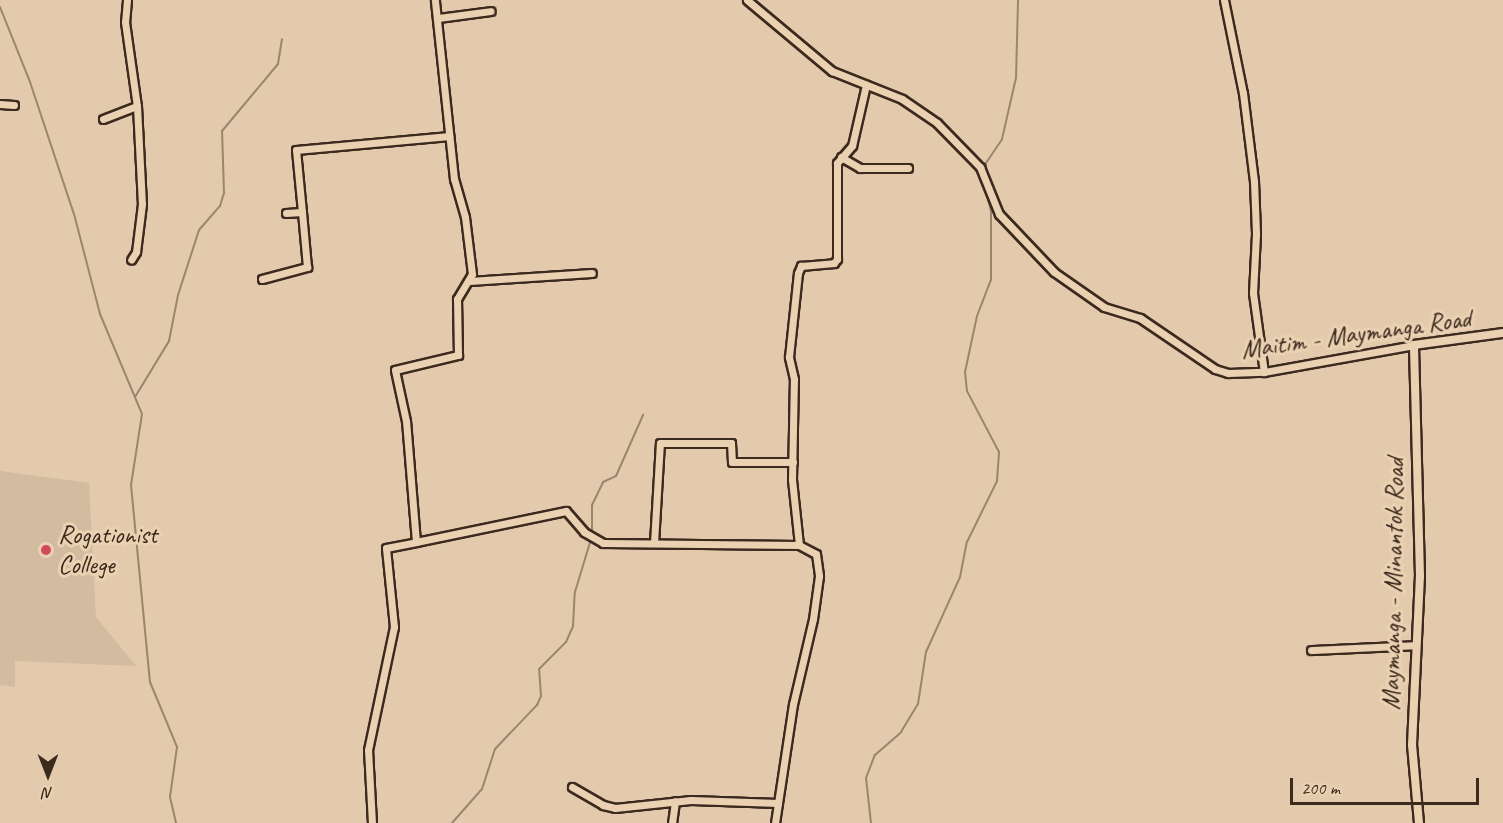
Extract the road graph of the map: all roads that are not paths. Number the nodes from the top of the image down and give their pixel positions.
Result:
1 (127, 0) edge
2 (435, 0) edge
3 (747, 0) edge
4 (1224, 0) edge
5 (491, 11) dead end
6 (438, 18) junction
7 (866, 85) junction
8 (0, 104) edge
9 (14, 105) dead end
10 (137, 106) junction
11 (103, 119) dead end
12 (449, 136) junction
13 (841, 157) junction
14 (908, 168) dead end
15 (302, 212) junction
16 (286, 213) dead end
17 (131, 260) dead end
18 (592, 273) dead end
19 (262, 279) dead end
20 (469, 281) junction
21 (1503, 333) edge
22 (1414, 345) junction
23 (1264, 372) junction
24 (793, 462) junction
25 (416, 542) junction
26 (654, 543) junction
27 (799, 545) junction
28 (1416, 645) junction
29 (1311, 650) dead end
30 (572, 787) dead end
31 (675, 801) junction
32 (778, 803) junction
33 (372, 823) edge
34 (672, 823) edge
35 (776, 823) edge
36 (1419, 823) edge

1 - 10 street
2 - 6 street
3 - 7 street, Maitim - Maymanga Road
4 - 23 street
5 - 6 street
6 - 12 street
7 - 13 street
7 - 23 street, Maitim - Maymanga Road
8 - 9 street
10 - 11 street
10 - 17 street
12 - 15 street
12 - 20 street
13 - 14 street
13 - 24 street
15 - 16 street
15 - 19 street
18 - 20 street
20 - 25 street
21 - 22 street, Maitim - Maymanga Road
22 - 23 street, Maitim - Maymanga Road
22 - 28 street, Maymanga - Minantok Road
24 - 26 street
24 - 27 street
25 - 26 street
25 - 33 street
26 - 27 street
27 - 32 street
28 - 29 street
28 - 36 street, Maymanga - Minantok Road
30 - 31 street
31 - 32 street
31 - 34 street
32 - 35 street

